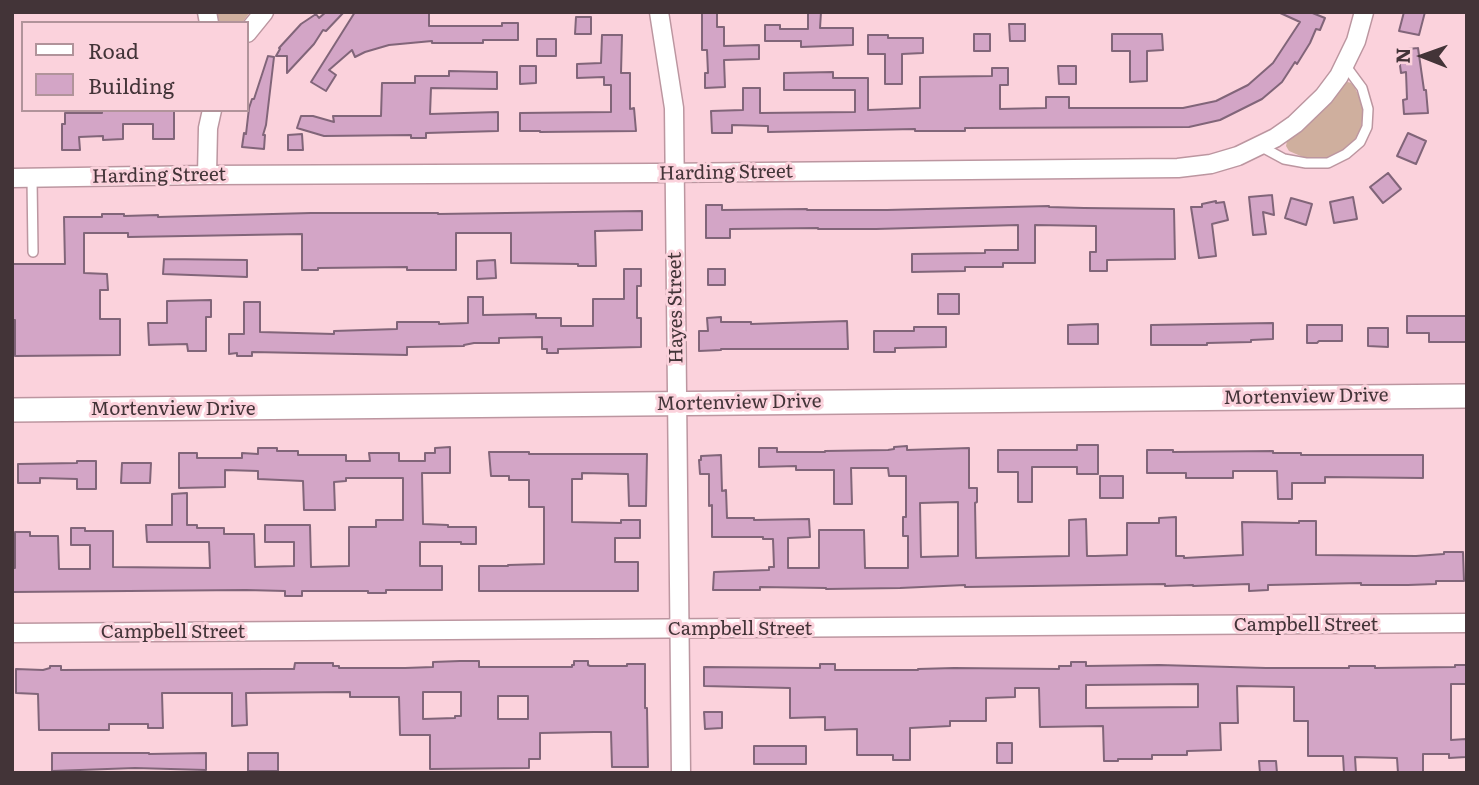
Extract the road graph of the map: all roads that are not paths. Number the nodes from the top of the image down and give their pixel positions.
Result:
1 (264, 12) edge
2 (659, 12) edge
3 (1364, 12) edge
4 (248, 32) edge
5 (1345, 65) junction
6 (212, 112) edge
7 (1260, 146) junction
8 (676, 173) junction
9 (206, 175) junction
10 (12, 178) edge
11 (32, 178) junction
12 (33, 252) dead end
13 (1467, 396) edge
14 (678, 403) junction
15 (12, 410) edge
16 (1467, 624) edge
17 (680, 629) junction
18 (12, 633) edge
19 (681, 773) edge

1 - 4 street
2 - 8 street, Hayes Street
3 - 5 street, Harding Street
5 - 7 street, Harding Street
5 - 7 lane
6 - 9 street
7 - 8 street, Harding Street
8 - 9 street, Harding Street
8 - 14 street, Hayes Street
9 - 11 street, Harding Street
10 - 11 street, Harding Street
11 - 12 lane
13 - 14 street, Mortenview Drive
14 - 15 street, Mortenview Drive
14 - 17 street, Hayes Street
16 - 17 street, Campbell Street
17 - 18 street, Campbell Street
17 - 19 street, Hayes Street

